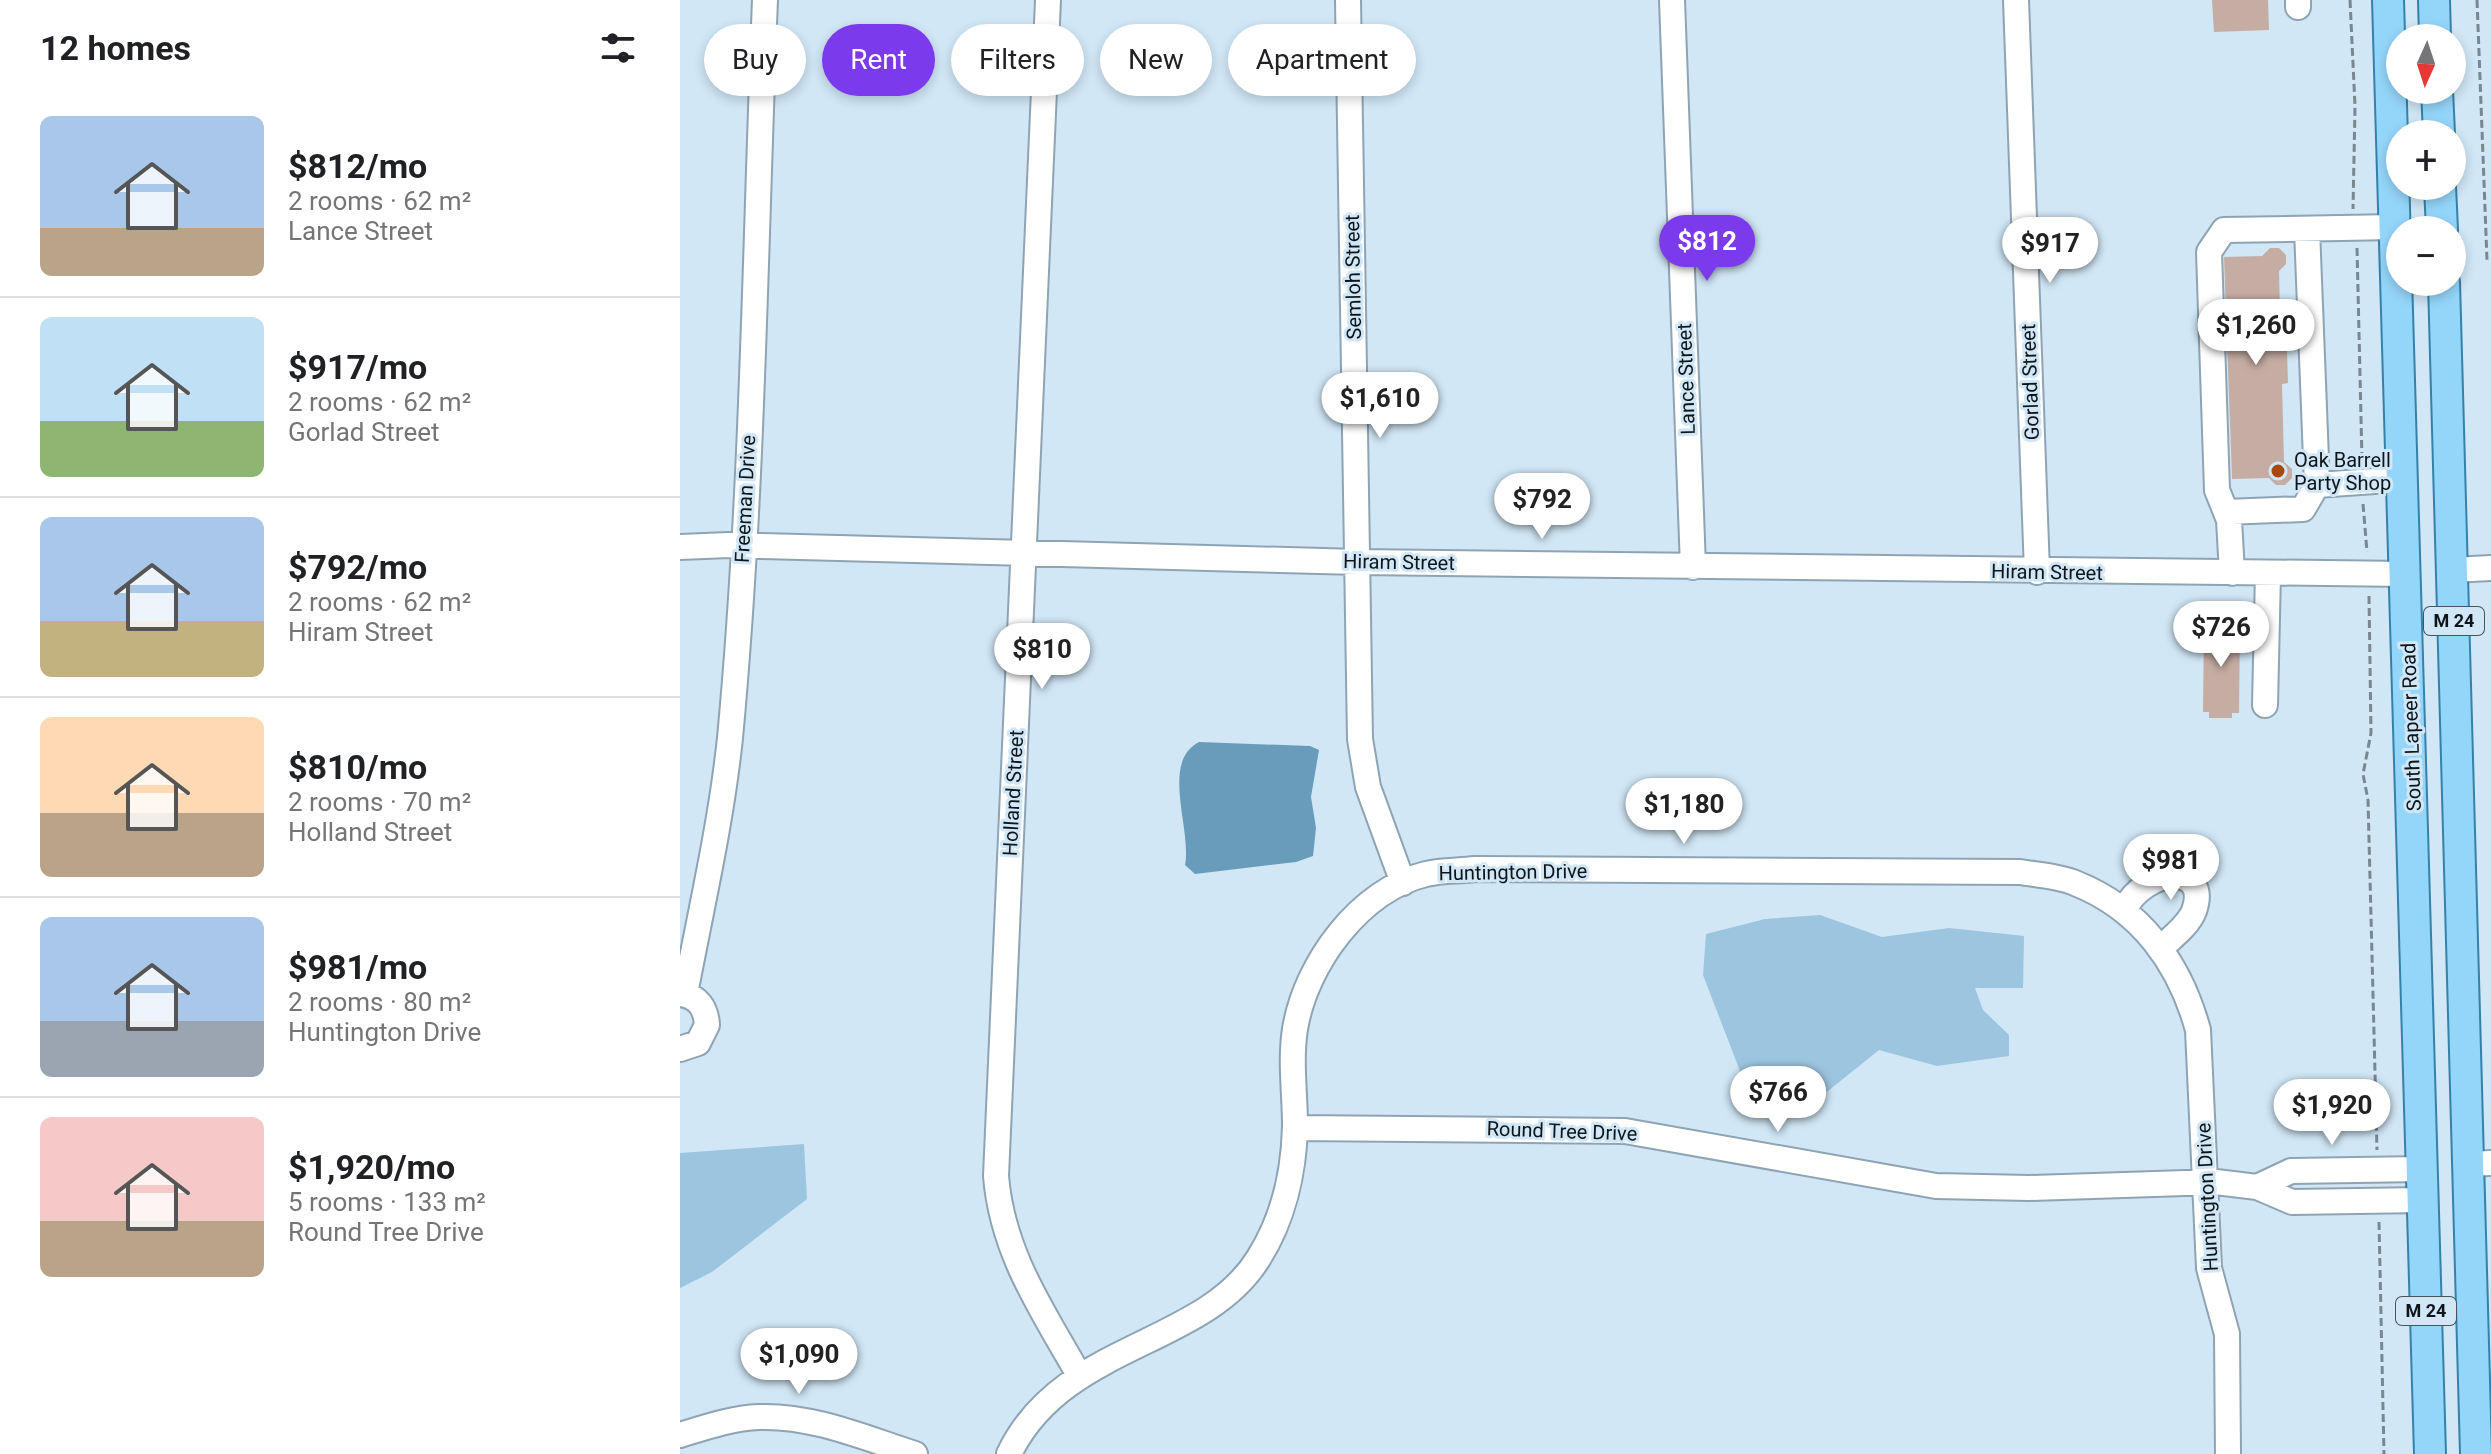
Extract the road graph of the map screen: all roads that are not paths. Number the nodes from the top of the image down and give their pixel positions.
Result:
1 (765, 0) edge
2 (1048, 0) edge
3 (1348, 0) edge
4 (1672, 0) edge
5 (2016, 0) edge
6 (2388, 0) edge
7 (2434, 0) edge
8 (2435, 24) edge
9 (2396, 216) edge
10 (2386, 227) edge
11 (2307, 229) junction
12 (2398, 296) edge
13 (2444, 296) edge
14 (2404, 479) junction
15 (2317, 485) junction
16 (2226, 512) junction
17 (743, 546) junction
18 (680, 547) edge
19 (1024, 555) junction
20 (1358, 562) junction
21 (1693, 567) junction
22 (2491, 568) edge
23 (2453, 570) junction
24 (2037, 572) junction
25 (2232, 573) junction
26 (2268, 573) junction
27 (2407, 574) junction
28 (2265, 705) dead end
29 (2413, 779) junction
30 (2458, 790) junction
31 (1403, 883) junction
32 (2124, 910) junction
33 (2417, 942) junction
34 (2161, 948) junction
35 (2463, 961) junction
36 (683, 994) edge
37 (680, 1049) edge
38 (1295, 1128) junction
39 (2480, 1164) edge
40 (2422, 1169) junction
41 (2204, 1182) junction
42 (2257, 1187) junction
43 (2423, 1200) junction
44 (1079, 1375) junction
45 (680, 1435) edge
46 (915, 1454) edge
47 (1009, 1454) edge
48 (2228, 1454) edge
49 (2430, 1454) edge
50 (2476, 1454) edge

1 - 17 street, Freeman Drive
2 - 19 street, Holland Street
3 - 20 street, Semloh Street
4 - 21 street, Lance Street
5 - 24 street, Gorlad Street
6 - 9 main road, South Lapeer Road / M 24
7 - 8 main road
10 - 11 street
11 - 15 street
11 - 16 street
12 - 14 main road, South Lapeer Road / M 24
13 - 23 main road, M 24
14 - 15 street
14 - 27 main road, South Lapeer Road / M 24
15 - 16 street
16 - 25 street
17 - 18 street, Hiram Street
17 - 19 street, Hiram Street
17 - 36 street, Freeman Drive
19 - 20 street, Hiram Street
19 - 44 street, Holland Street
20 - 21 street, Hiram Street
20 - 31 street, Semloh Street
21 - 24 street, Hiram Street
22 - 23 street
23 - 30 main road, M 24
24 - 25 street, Hiram Street
25 - 26 street, Hiram Street
26 - 27 street, Hiram Street
26 - 28 street
27 - 29 main road, South Lapeer Road / M 24
29 - 30 main road
29 - 33 main road, South Lapeer Road / M 24
30 - 35 main road, M 24
31 - 32 street, Huntington Drive
31 - 38 street, Huntington Drive
32 - 34 street, Huntington Drive
32 - 34 street
33 - 35 main road
33 - 40 main road, South Lapeer Road / M 24
34 - 41 street, Huntington Drive
35 - 39 main road, M 24
36 - 37 street, Freeman Drive
38 - 41 street, Round Tree Drive
38 - 44 street, Huntington Drive
39 - 50 main road, M 24
40 - 42 street, Round Tree Drive
40 - 43 main road, South Lapeer Road / M 24
41 - 42 street, Round Tree Drive
41 - 48 street, Huntington Drive
42 - 43 street, Round Tree Drive
43 - 49 main road, South Lapeer Road / M 24
44 - 47 street, Huntington Drive
45 - 46 street

